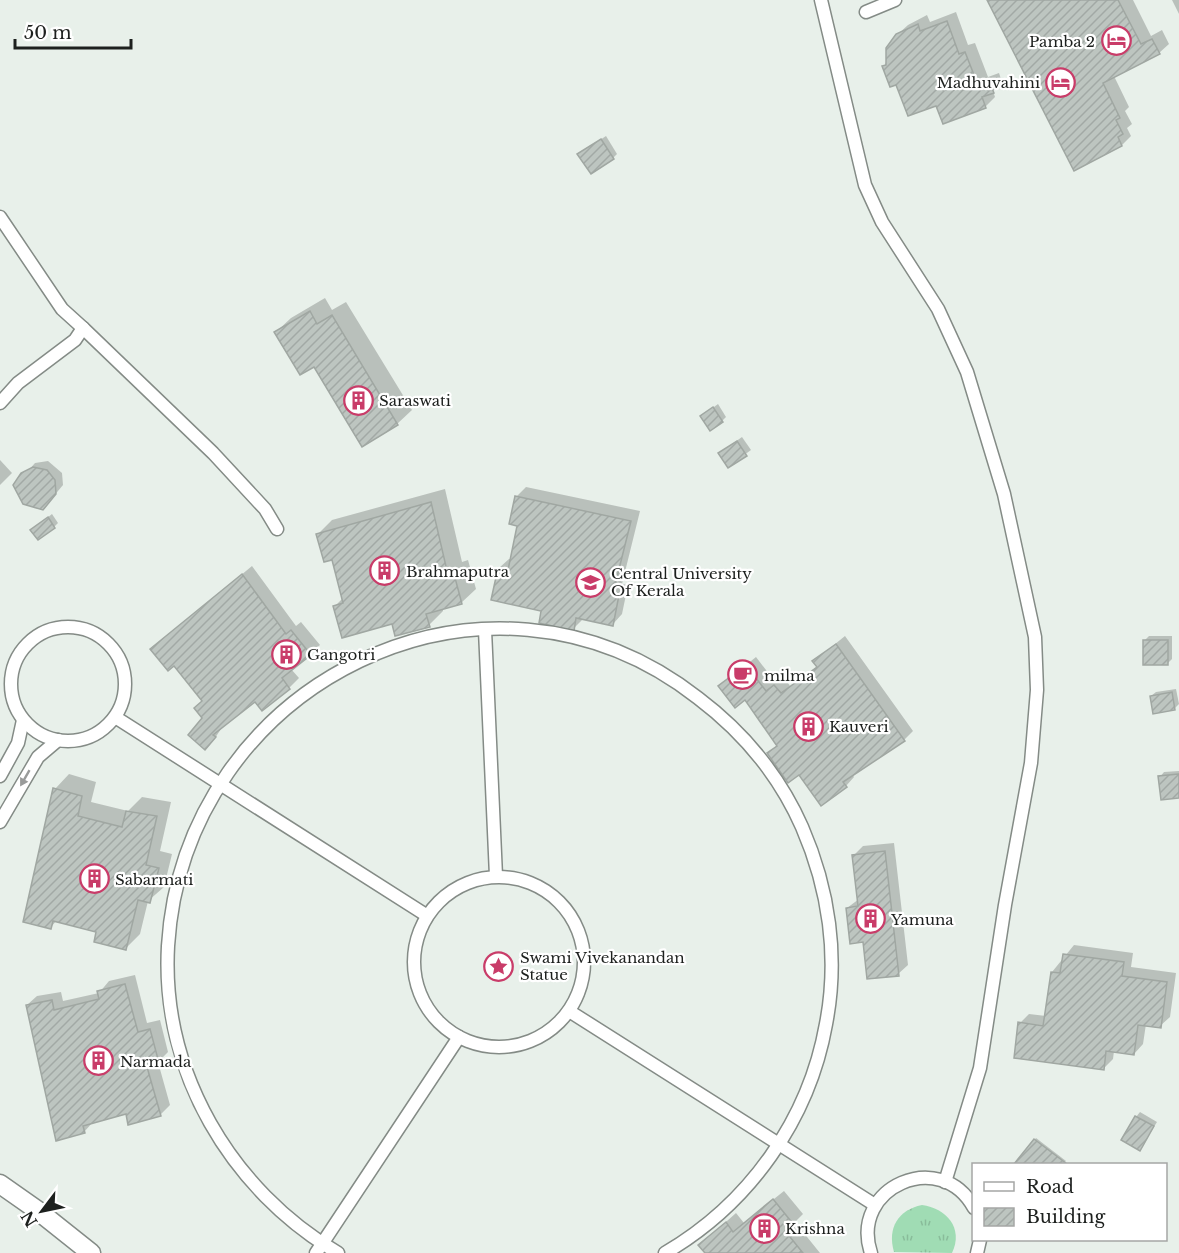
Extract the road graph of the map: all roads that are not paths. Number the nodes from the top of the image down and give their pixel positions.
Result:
1 (821, 0) edge
2 (895, 0) edge
3 (866, 12) dead end
4 (0, 217) edge
5 (83, 328) junction
6 (0, 403) edge
7 (277, 529) dead end
8 (485, 630) junction
9 (115, 717) junction
10 (23, 720) junction
11 (58, 740) junction
12 (0, 776) edge
13 (219, 783) junction
14 (0, 822) edge
15 (496, 876) junction
16 (426, 915) junction
17 (569, 1011) junction
18 (459, 1037) junction
19 (780, 1143) junction
20 (945, 1182) junction
21 (0, 1184) edge
22 (875, 1204) junction
23 (972, 1206) edge
24 (319, 1248) edge
25 (91, 1253) edge
26 (338, 1253) edge
27 (665, 1253) edge
28 (871, 1253) edge

1 - 20 street
2 - 3 street
4 - 5 street
5 - 6 street
5 - 7 street
8 - 13 street
8 - 15 street
8 - 19 street
9 - 10 street
9 - 11 street
9 - 13 street
10 - 11 street
10 - 12 street
11 -> 14 street
13 - 16 street
13 - 24 street
15 - 16 street
15 - 17 street
16 - 18 street
17 - 18 street
17 - 19 street
18 - 24 street
19 - 22 street
19 - 27 street
20 - 22 street
20 - 23 street
21 - 25 main road
22 - 28 street
24 - 26 street

